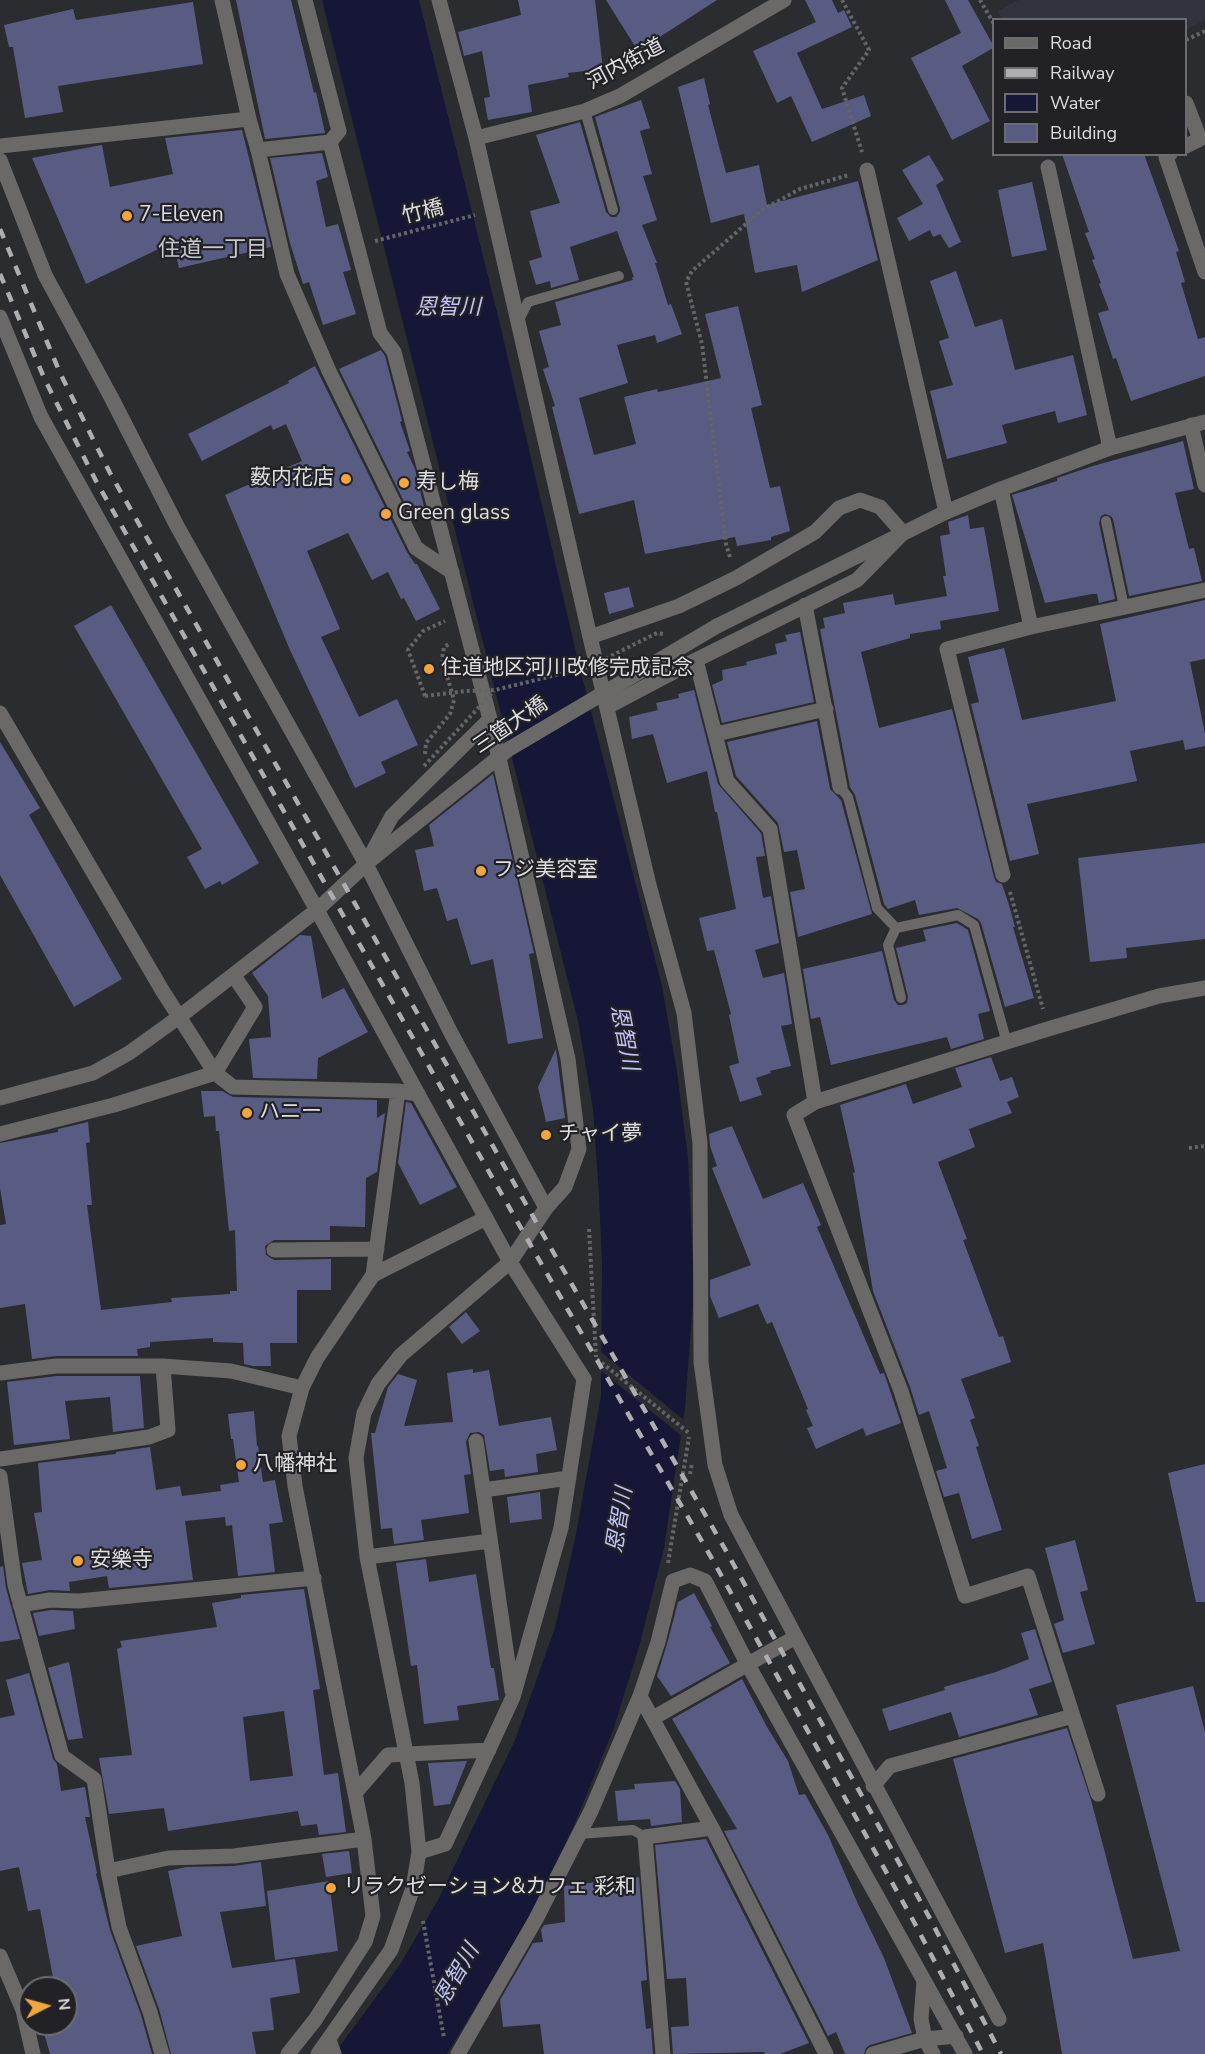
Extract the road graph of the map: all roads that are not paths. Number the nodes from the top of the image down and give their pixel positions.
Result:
1 (222, 0) edge
2 (305, 0) edge
3 (440, 0) edge
4 (784, 0) edge
5 (1187, 108) edge
6 (585, 111) junction
7 (249, 119) junction
8 (476, 138) junction
9 (330, 142) junction
10 (1187, 145) edge
11 (0, 146) edge
12 (258, 150) junction
13 (1167, 156) edge
14 (0, 160) edge
15 (1048, 167) dead end
16 (867, 170) road end
17 (613, 210) dead end
18 (1205, 272) edge
19 (619, 276) dead end
20 (0, 317) edge
21 (517, 323) junction
22 (1198, 423) edge
23 (1110, 448) junction
24 (1205, 485) edge
25 (1001, 489) junction
26 (946, 513) junction
27 (1106, 521) dead end
28 (903, 533) junction
29 (452, 572) junction
30 (1205, 590) edge
31 (805, 605) junction
32 (1124, 607) junction
33 (1031, 627) junction
34 (590, 638) junction
35 (696, 660) junction
36 (607, 707) junction
37 (826, 709) junction
38 (0, 713) edge
39 (490, 719) junction
40 (716, 734) junction
41 (840, 786) joint
42 (366, 864) junction
43 (1003, 875) road end
44 (317, 910) junction
45 (896, 928) junction
46 (234, 976) junction
47 (1205, 988) edge
48 (901, 998) dead end
49 (179, 1017) junction
50 (1007, 1042) junction
51 (215, 1073) junction
52 (398, 1091) junction
53 (418, 1094) junction
54 (0, 1098) edge
55 (815, 1102) junction
56 (0, 1134) edge
57 (546, 1208) junction
58 (486, 1218) junction
59 (377, 1249) junction
60 (274, 1250) dead end
61 (510, 1262) junction
62 (373, 1275) junction
63 (163, 1366) junction
64 (0, 1373) edge
65 (302, 1388) junction
66 (476, 1441) dead end
67 (0, 1460) edge
68 (0, 1476) edge
69 (569, 1478) junction
70 (483, 1490) junction
71 (490, 1541) junction
72 (367, 1557) junction
73 (314, 1578) junction
74 (20, 1605) junction
75 (795, 1638) junction
76 (748, 1665) junction
77 (640, 1696) junction
78 (513, 1697) junction
79 (1073, 1716) junction
80 (653, 1718) junction
81 (489, 1750) junction
82 (406, 1754) junction
83 (873, 1786) junction
84 (355, 1793) junction
85 (1098, 1794) dead end
86 (712, 1828) junction
87 (579, 1834) junction
88 (645, 1837) junction
89 (364, 1839) junction
90 (419, 1852) junction
91 (108, 1871) junction
92 (0, 1956) edge
93 (924, 1980) junction
94 (999, 2019) dead end
95 (956, 2036) junction
96 (925, 2039) junction
97 (332, 2047) edge
98 (33, 2054) edge
99 (162, 2054) edge
100 (288, 2054) edge
101 (318, 2054) edge
102 (458, 2054) edge
103 (663, 2054) edge
104 (826, 2054) edge
105 (873, 2054) edge
106 (933, 2054) edge
107 (965, 2054) edge

1 - 7 street
2 - 9 street
3 - 8 street
4 - 6 street, 河内街道
5 - 10 street
6 - 8 street, 河内街道
6 - 17 lane
7 - 11 street
7 - 12 street
8 - 21 street
9 - 12 street
9 - 29 street
12 - 29 street
13 - 18 street
14 - 42 street
15 - 23 street
16 - 26 street
19 - 21 lane
20 - 44 street
21 - 34 street
22 - 23 street, 三箇大橋
22 - 24 street
23 - 25 street, 三箇大橋
25 - 26 street, 三箇大橋
25 - 33 street
26 - 28 street, 三箇大橋
27 - 32 lane
28 - 31 street
28 - 34 street
28 - 42 street, 三箇大橋, bridge
29 - 39 street
30 - 32 street
31 - 35 street
31 - 37 street
32 - 33 street
33 - 43 street
34 - 36 street
35 - 36 street
35 - 40 street
36 - 75 street
37 - 40 street
37 - 41 street
38 - 49 street
39 - 42 street
39 - 57 street
40 - 55 street
41 - 45 lane
42 - 44 street
42 - 57 street
44 - 46 street
44 - 53 street
45 - 48 lane
45 - 50 lane
46 - 49 street
46 - 51 street
47 - 50 street
49 - 51 street
49 - 54 street
50 - 55 street
51 - 52 street
51 - 56 street
52 - 53 street
52 - 59 street
53 - 58 street
55 - 79 street
57 - 61 street
58 - 61 street
58 - 62 street
59 - 60 street
59 - 62 street
61 - 69 street
61 - 72 street
62 - 65 street
63 - 64 street
63 - 65 street
63 - 67 street
65 - 73 street
66 - 70 street
68 - 74 street
69 - 70 street
69 - 78 street
70 - 71 street
71 - 72 street
71 - 78 street
72 - 82 street
73 - 74 street
73 - 84 street
74 - 91 street
75 - 76 street
75 - 83 street
76 - 77 street
76 - 80 street
76 - 93 street
77 - 80 street
77 - 87 street
78 - 81 street
79 - 83 street
79 - 85 street
80 - 86 street
81 - 82 street
81 - 90 street
82 - 84 street
82 - 90 street
83 - 94 street
84 - 89 street
86 - 88 street
86 - 104 street
87 - 88 lane
87 - 102 street
88 - 103 street
89 - 91 street
89 - 100 street
90 - 97 street
91 - 99 street
92 - 98 street
93 - 95 street
93 - 96 street
95 - 96 street
95 - 107 street
96 - 105 street
96 - 106 street
97 - 101 street

